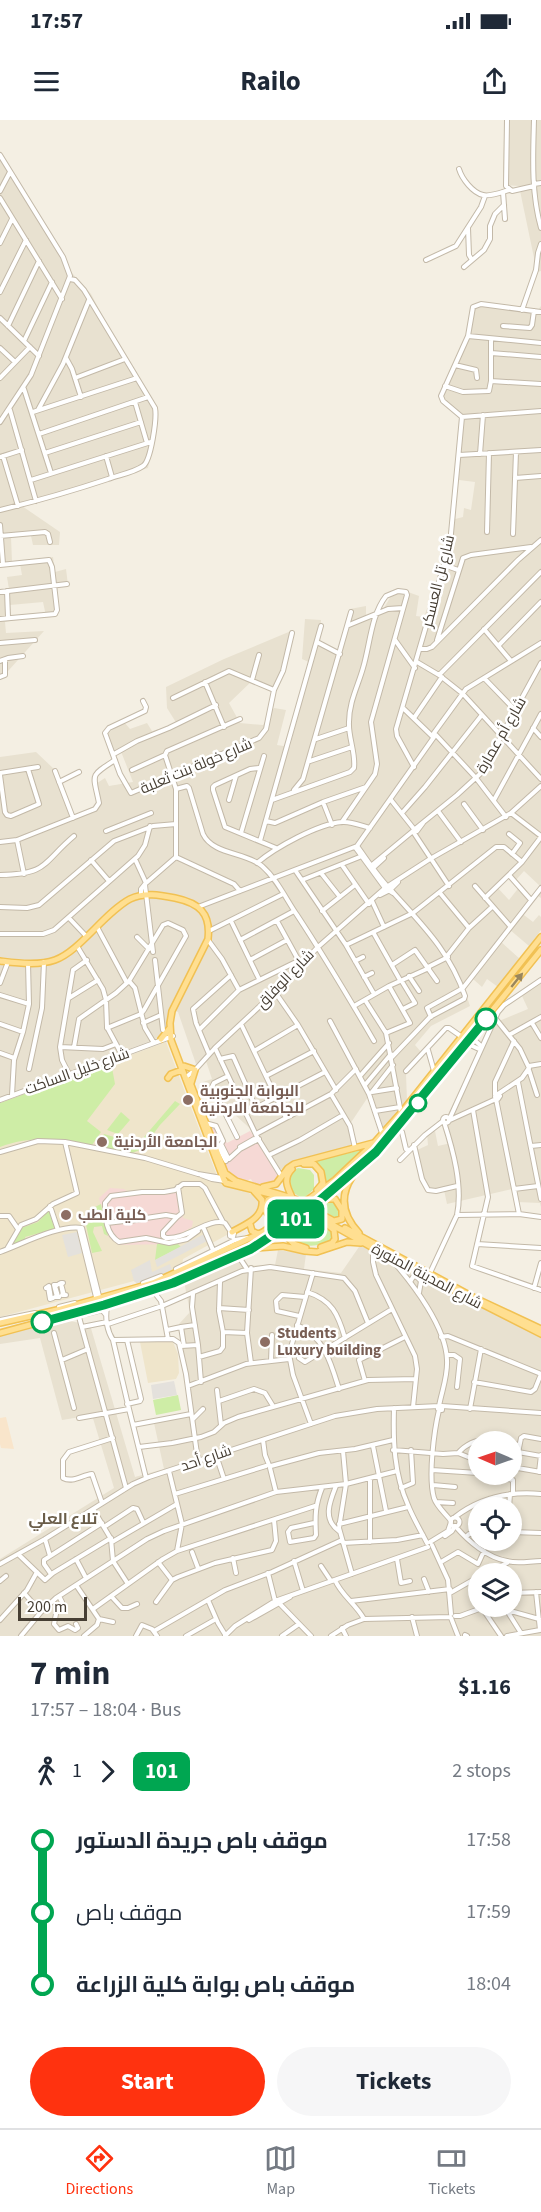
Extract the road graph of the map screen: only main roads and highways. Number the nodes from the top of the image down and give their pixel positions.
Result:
1 (541, 938) edge
2 (541, 950) edge
3 (0, 961) edge
4 (176, 1006) junction
5 (166, 1029) junction
6 (172, 1038) junction
7 (162, 1039) road end
8 (185, 1073) junction
9 (168, 1078) dead end
10 (191, 1084) junction
11 (375, 1142) junction
12 (355, 1172) junction
13 (247, 1186) junction
14 (260, 1187) junction
15 (281, 1197) junction
16 (312, 1197) junction
17 (293, 1200) junction
18 (318, 1202) junction
19 (265, 1207) junction
20 (304, 1214) junction
21 (317, 1215) junction
22 (282, 1218) junction
23 (334, 1221) junction
24 (250, 1224) junction
25 (258, 1234) junction
26 (362, 1237) junction
27 (365, 1244) junction
28 (251, 1249) junction
29 (98, 1298) junction
30 (83, 1300) road end
31 (0, 1321) edge
32 (541, 1329) edge
33 (0, 1332) edge
34 (541, 1334) edge

1 - 11 main road
12 -> 2 main road
3 - 4 main road
4 - 5 main road
4 - 6 main road
5 - 6 main road
5 - 7 main road
6 - 8 main road
8 - 9 main road
8 - 10 main road
8 - 10 main road
8 - 13 main road
10 - 13 main road
11 - 14 main road
11 - 16 main road
12 - 18 main road
12 - 26 main road
13 - 14 main road
13 - 15 main road
13 - 24 main road
14 - 17 main road
15 - 17 main road
15 - 19 main road
16 - 17 main road
16 - 22 main road
17 - 21 main road, bridge
18 - 20 main road
18 - 23 main road
19 - 22 main road
19 - 24 main road
20 - 21 main road
20 - 28 main road
21 - 23 main road, شارع المدينة المنورة
21 - 27 main road, شارع المدينة المنورة
22 - 25 main road
23 - 26 main road, شارع المدينة المنورة
24 - 25 main road
25 - 29 main road
26 - 32 main road, شارع المدينة المنورة
27 - 28 main road
27 - 34 main road, شارع المدينة المنورة
28 - 33 main road
29 - 30 main road
29 - 31 main road

